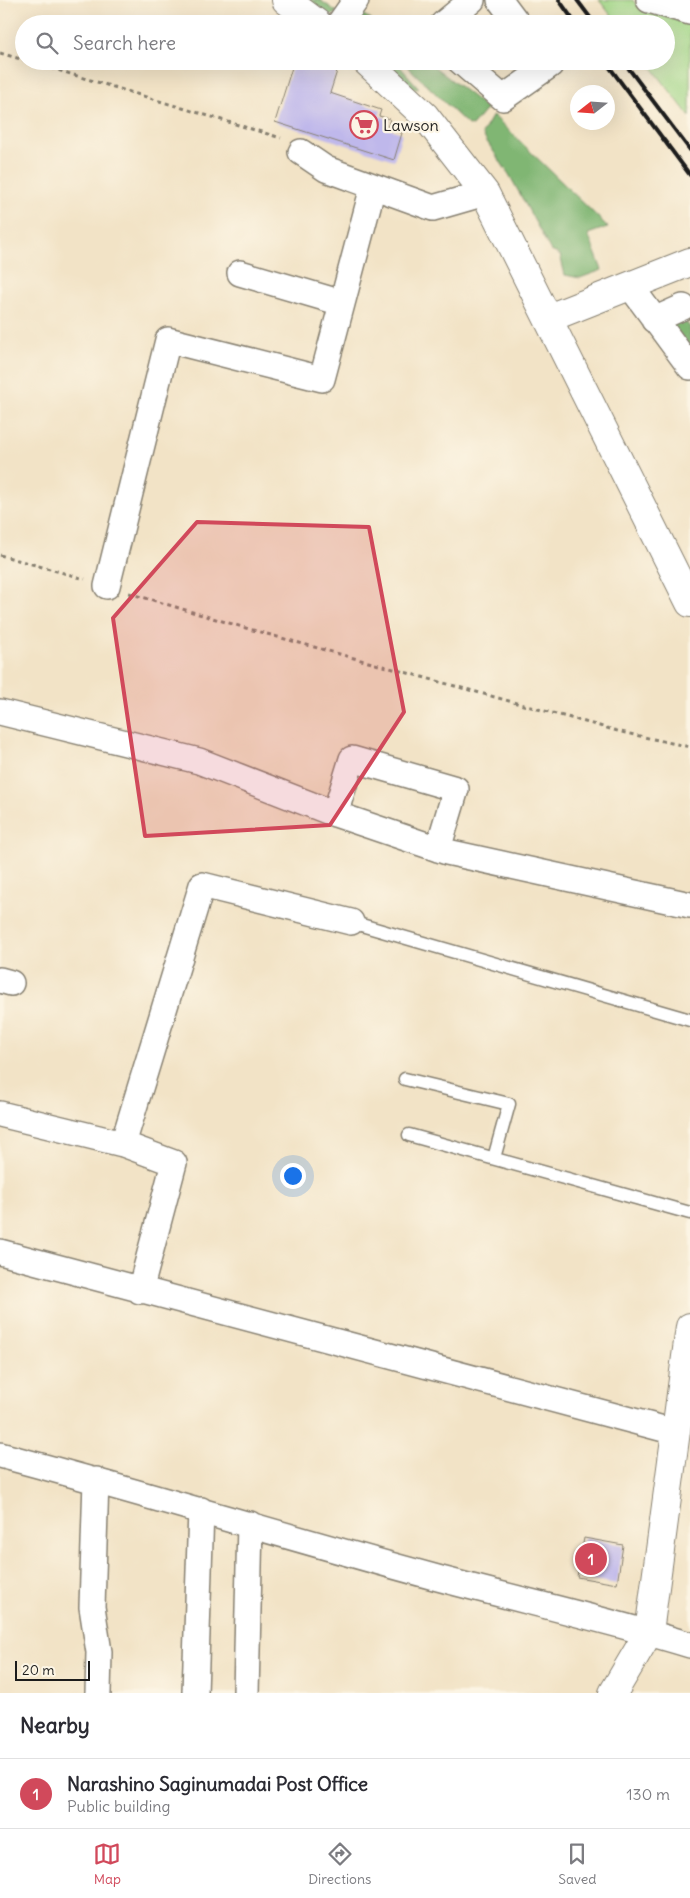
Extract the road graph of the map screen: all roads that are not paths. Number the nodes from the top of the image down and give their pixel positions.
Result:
1 (286, 0) edge
2 (356, 0) edge
3 (472, 0) edge
4 (500, 0) edge
5 (649, 0) edge
6 (690, 12) edge
7 (445, 13) edge
8 (306, 15) edge
9 (345, 15) edge
10 (511, 15) edge
11 (376, 70) edge
12 (471, 70) edge
13 (543, 70) edge
14 (301, 152) road end
15 (373, 187) junction
16 (485, 193) junction
17 (690, 262) edge
18 (240, 273) dead end
19 (631, 287) junction
20 (342, 303) junction
21 (682, 306) edge
22 (549, 318) junction
23 (654, 320) junction
24 (690, 367) edge
25 (107, 586) road end
26 (690, 603) edge
27 (0, 712) edge
28 (335, 814) junction
29 (438, 849) junction
30 (690, 905) edge
31 (351, 922) joint
32 (690, 1020) edge
33 (405, 1079) dead end
34 (0, 1114) edge
35 (409, 1135) dead end
36 (123, 1144) junction
37 (494, 1158) junction
38 (690, 1213) edge
39 (0, 1252) edge
40 (140, 1291) junction
41 (690, 1327) edge
42 (685, 1396) edge
43 (675, 1432) junction
44 (0, 1455) edge
45 (96, 1480) junction
46 (202, 1510) junction
47 (250, 1524) junction
48 (656, 1631) junction
49 (690, 1645) edge
50 (98, 1693) edge
51 (195, 1693) edge
52 (246, 1693) edge
53 (613, 1693) edge

1 - 8 street
2 - 9 street
3 - 7 street
4 - 10 street
5 - 6 street
11 - 16 street
12 - 13 street
14 - 15 street
15 - 16 street
15 - 20 street
16 - 22 street
17 - 19 street
18 - 20 street
19 - 22 street
19 - 23 street
20 - 25 street
21 - 23 street
22 - 26 street
23 - 24 street
27 - 28 street
28 - 29 street
28 - 29 street
29 - 30 street
31 - 32 lane
31 - 36 street
33 - 37 lane
34 - 36 street
35 - 37 lane
36 - 40 street
37 - 38 lane
39 - 40 street
40 - 43 street
41 - 42 street
42 - 43 street
43 - 48 street
44 - 45 street
45 - 46 street
45 - 50 street
46 - 47 street
46 - 51 street
47 - 48 street
47 - 52 street
48 - 49 street
48 - 53 street

